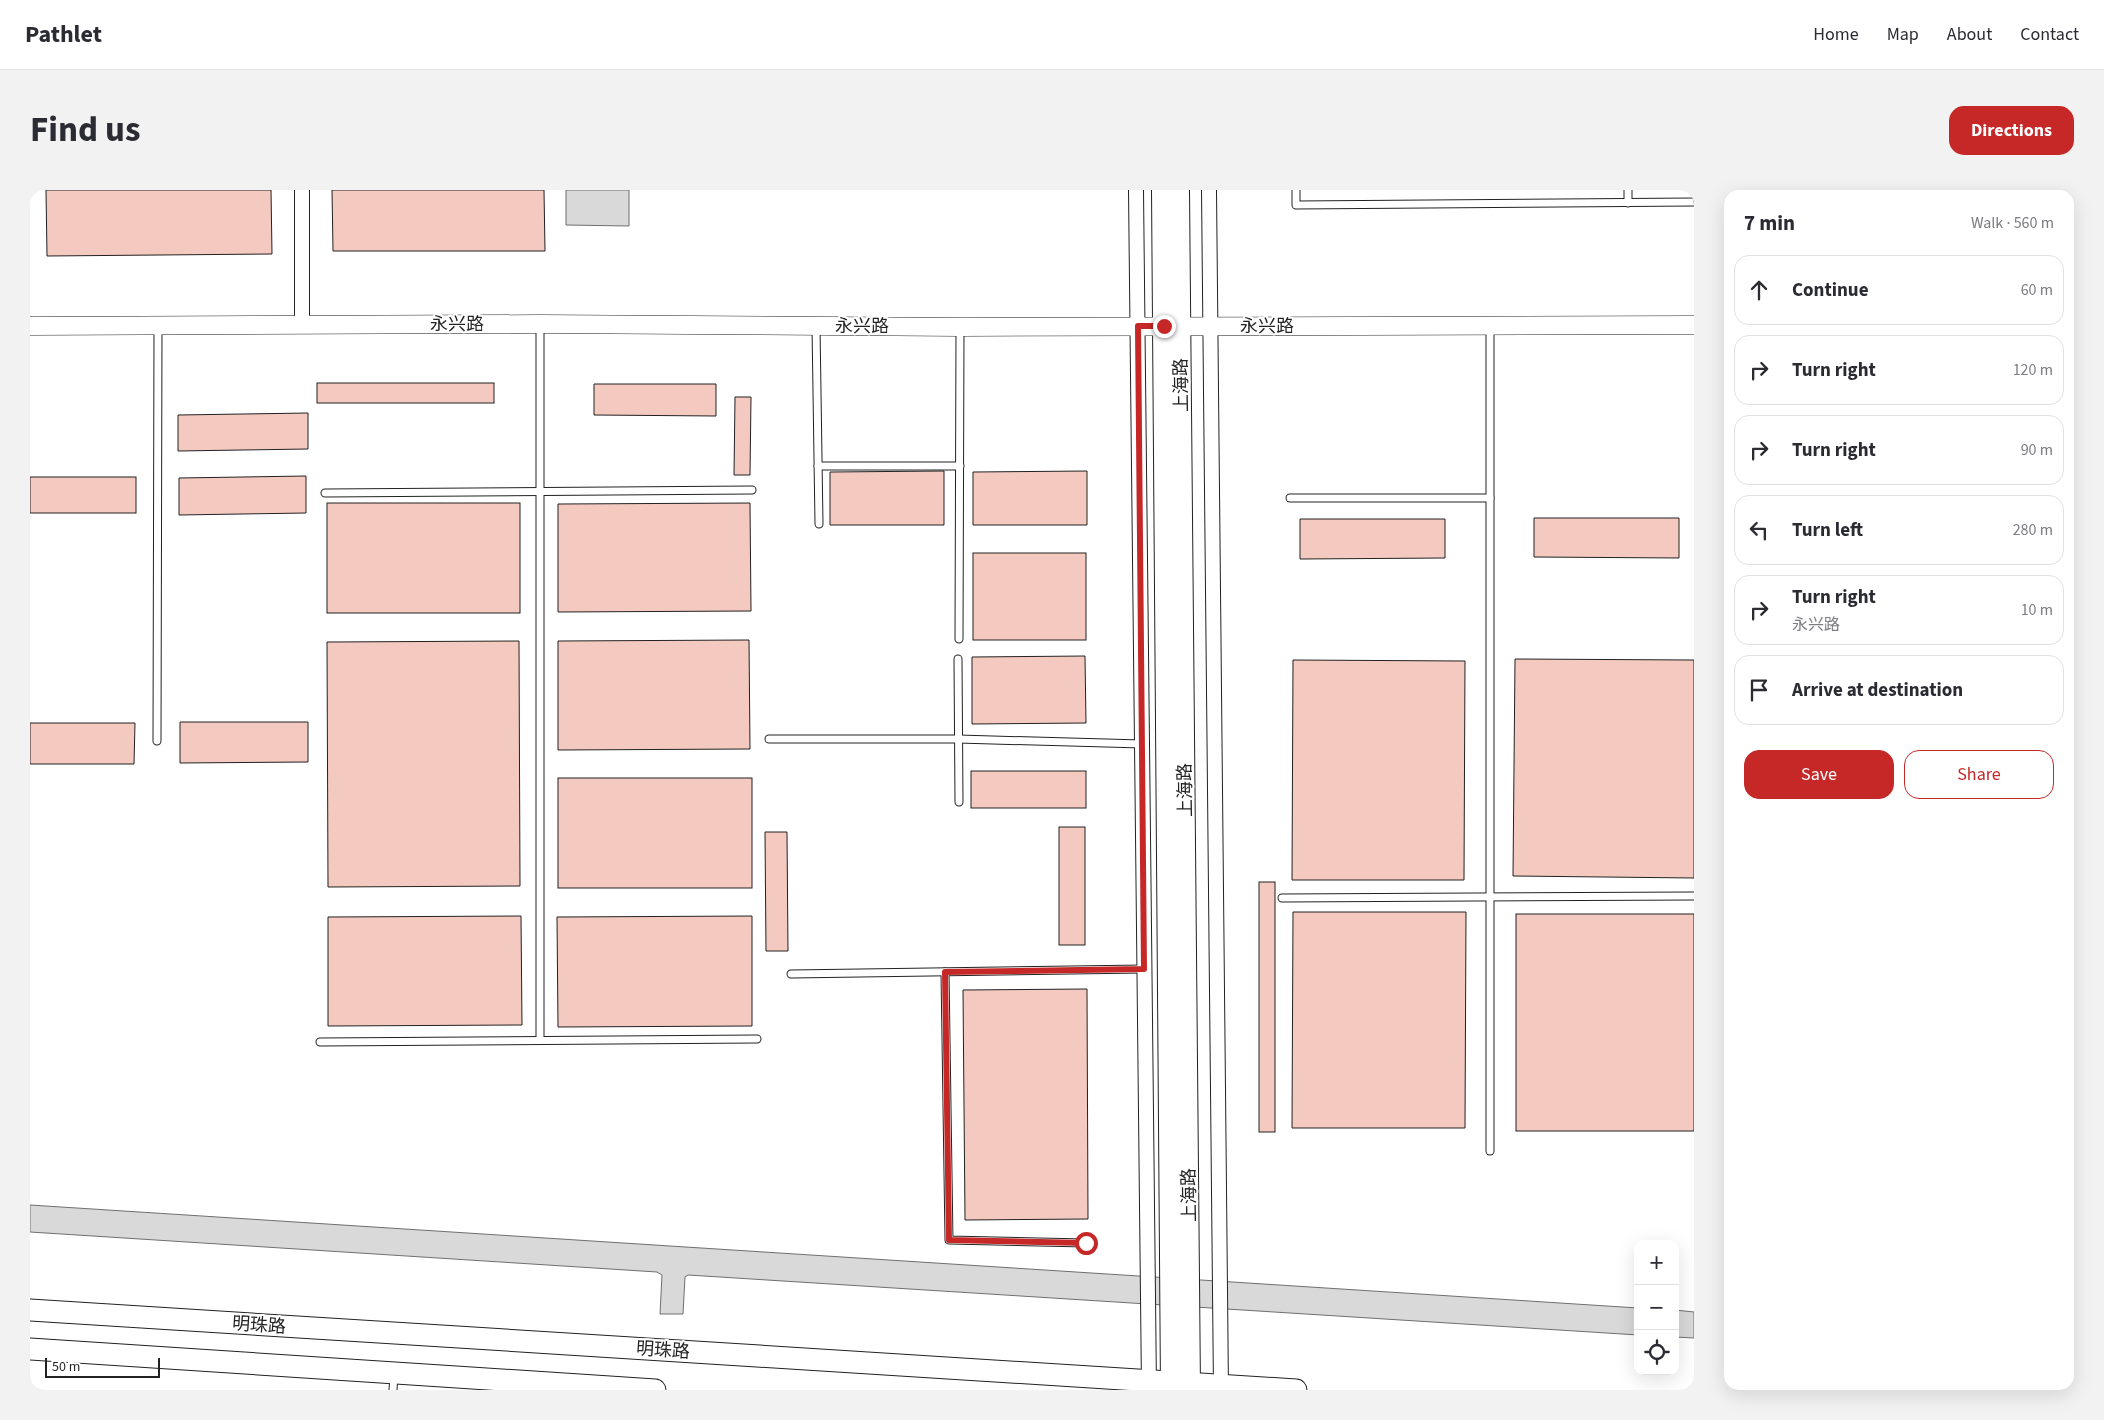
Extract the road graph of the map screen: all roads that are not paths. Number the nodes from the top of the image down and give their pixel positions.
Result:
1 (302, 190) edge
2 (1136, 190) edge
3 (1162, 190) edge
4 (1179, 190) edge
5 (1209, 190) edge
6 (1296, 190) edge
7 (1628, 190) edge
8 (1694, 202) edge
9 (1628, 203) junction
10 (540, 324) junction
11 (158, 325) junction
12 (302, 325) junction
13 (1694, 325) edge
14 (30, 326) edge
15 (816, 326) junction
16 (1138, 326) junction
17 (1172, 326) junction
18 (1211, 326) junction
19 (1490, 326) junction
20 (960, 327) junction
21 (818, 466) junction
22 (960, 466) junction
23 (752, 490) dead end
24 (540, 492) junction
25 (325, 493) dead end
26 (1290, 498) dead end
27 (1490, 498) junction
28 (819, 524) dead end
29 (959, 639) dead end
30 (958, 659) dead end
31 (769, 739) dead end
32 (958, 739) junction
33 (157, 741) dead end
34 (1142, 744) junction
35 (959, 802) dead end
36 (1694, 896) edge
37 (1490, 897) junction
38 (1282, 898) dead end
39 (1144, 969) junction
40 (945, 972) junction
41 (791, 974) dead end
42 (758, 1039) dead end
43 (540, 1040) junction
44 (320, 1042) dead end
45 (1490, 1150) dead end
46 (1086, 1243) dead end
47 (30, 1310) edge
48 (30, 1349) edge
49 (393, 1381) edge
50 (1149, 1385) edge
51 (1181, 1386) edge
52 (1221, 1388) edge
53 (655, 1390) edge
54 (1296, 1390) edge

1 - 12 street
2 - 16 street
3 - 17 main road, 上海路
4 - 17 main road, 上海路
5 - 18 street
6 - 9 lane
7 - 9 lane
8 - 9 lane
10 - 12 street, 永兴路
10 - 15 street, 永兴路
10 - 24 lane
11 - 12 street, 永兴路
11 - 14 street, 永兴路
11 - 33 lane
13 - 19 street, 永兴路
15 - 20 street, 永兴路
15 - 21 lane
16 - 17 street, 永兴路
16 - 20 street, 永兴路
16 - 34 street
17 - 18 street, 永兴路
17 - 51 main road, 上海路
18 - 19 street, 永兴路
18 - 52 street
19 - 27 lane
20 - 22 lane
21 - 22 lane
21 - 28 lane
22 - 29 lane
23 - 24 lane
24 - 25 lane
24 - 43 lane
26 - 27 lane
27 - 37 lane
30 - 32 lane
31 - 32 lane
32 - 34 lane
32 - 35 lane
34 - 39 street
36 - 37 lane
37 - 38 lane
37 - 45 lane
39 - 40 lane
39 - 50 street
40 - 41 lane
40 - 46 lane
42 - 43 lane
43 - 44 lane
47 - 50 main road, 明珠路
48 - 49 main road
49 - 53 main road
50 - 51 main road, 明珠路
51 - 52 main road, 明珠路
52 - 54 main road, 明珠路

